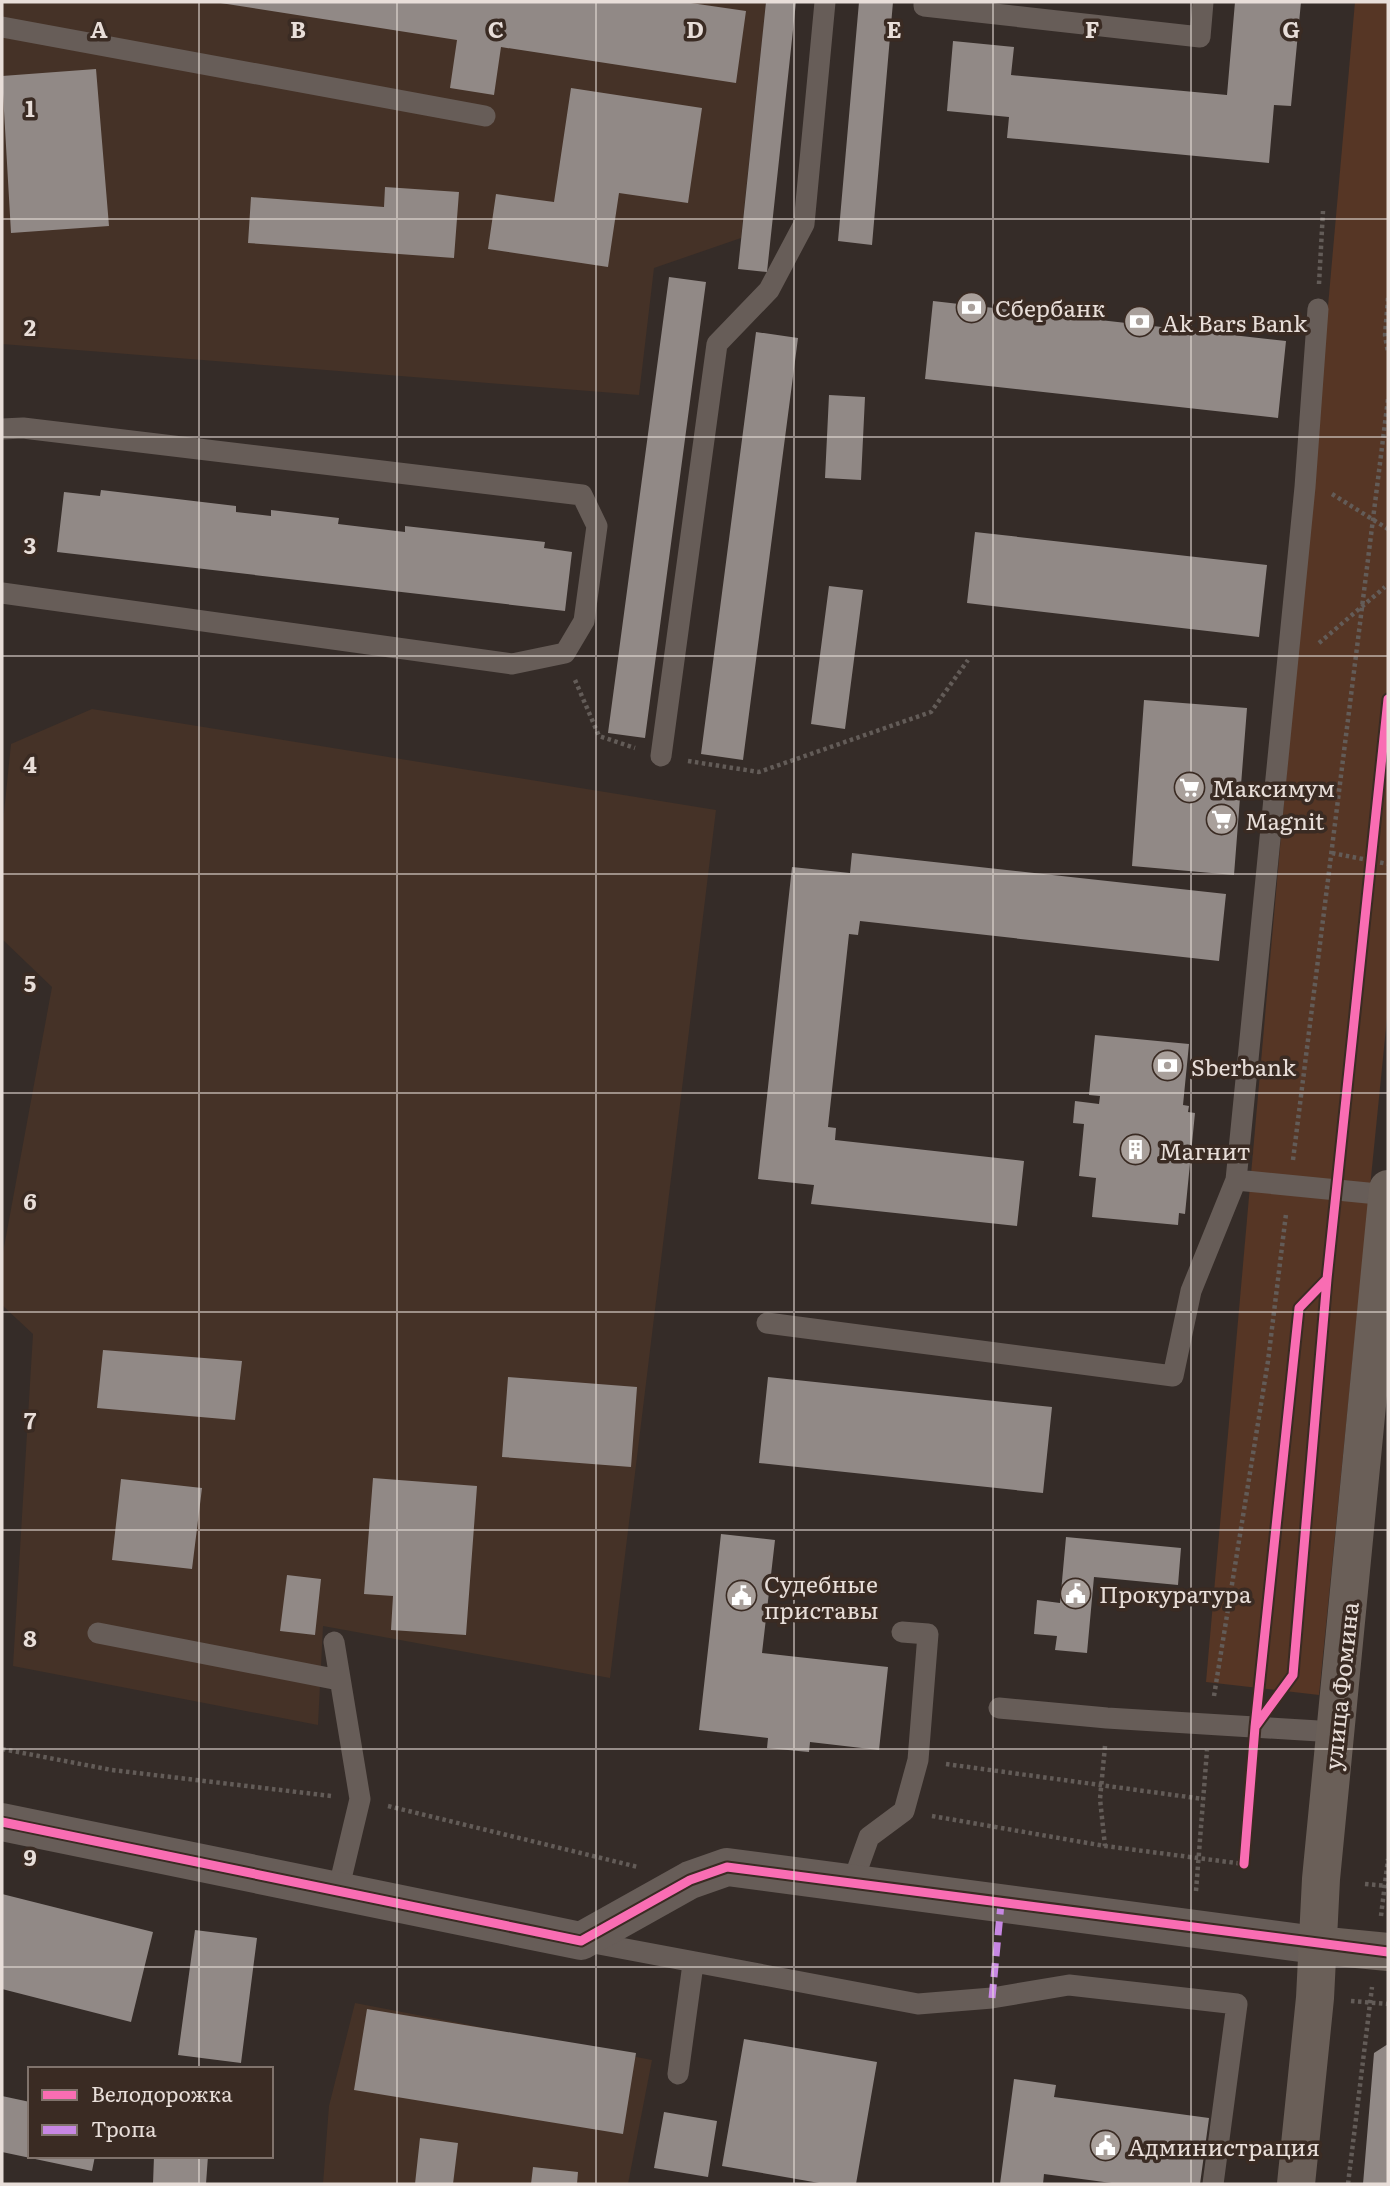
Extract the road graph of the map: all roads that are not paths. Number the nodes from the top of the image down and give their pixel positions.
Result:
1 (825, 2) edge
2 (925, 2) edge
3 (1203, 2) edge
4 (2, 27) edge
5 (485, 116) dead end
6 (1318, 309) dead end
7 (2, 429) edge
8 (2, 593) edge
9 (661, 756) road end
10 (1236, 1180) junction
11 (1388, 1189) edge
12 (1388, 1195) edge
13 (767, 1323) dead end
14 (902, 1632) dead end
15 (98, 1633) dead end
16 (334, 1642) dead end
17 (339, 1680) junction
18 (999, 1708) dead end
19 (1335, 1732) junction
20 (2, 1822) edge
21 (852, 1884) junction
22 (338, 1891) junction
23 (580, 1941) junction
24 (1316, 1945) junction
25 (1382, 1952) edge
26 (692, 1964) junction
27 (678, 2074) dead end
28 (1213, 2184) edge
29 (1296, 2184) edge

1 - 9 lane
2 - 3 lane
4 - 5 lane
6 - 10 lane
7 - 8 lane
10 - 12 lane
10 - 13 lane
11 - 12 main road, улица Фомина
12 - 19 main road, улица Фомина
14 - 21 lane
15 - 17 lane
16 - 17 lane
17 - 22 lane
18 - 19 lane
19 - 24 main road, улица Фомина
20 - 22 street
21 - 23 street
21 - 24 street
22 - 23 street
23 - 26 lane
24 - 25 main road
24 - 29 main road, улица Фомина
26 - 27 lane
26 - 28 lane

